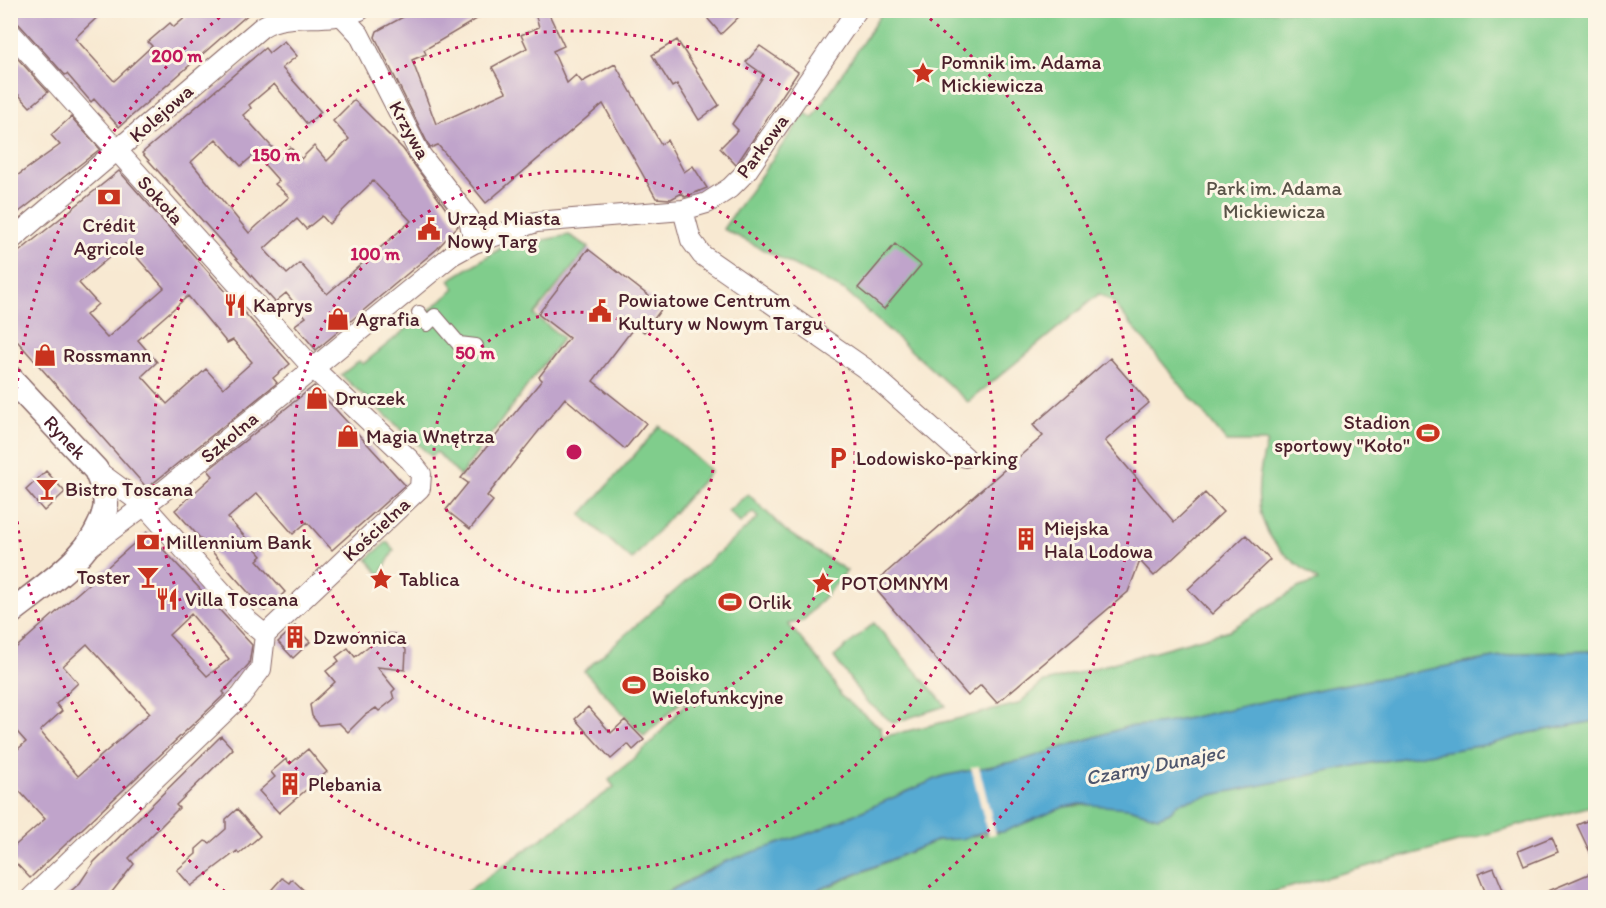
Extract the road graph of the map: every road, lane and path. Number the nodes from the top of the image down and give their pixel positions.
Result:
1 (857, 10) edge
2 (285, 14) edge
3 (352, 14) edge
4 (10, 32) edge
5 (117, 151) junction
6 (683, 210) junction
7 (10, 241) edge
8 (474, 243) junction
9 (419, 313) dead end
10 (476, 346) dead end
11 (313, 368) junction
12 (10, 378) edge
13 (965, 457) dead end
14 (96, 470) junction
15 (145, 506) junction
16 (88, 548) junction
17 (10, 613) edge
18 (265, 635) junction
19 (31, 897) edge

1 - 6 street, Parkowa
2 - 3 street, Kolejowa
2 - 5 street, Kolejowa
3 - 8 street, Krzywa
4 - 5 street, Sokoła
5 - 7 street, Kolejowa
5 - 11 street, Sokoła
6 - 8 street, Parkowa
6 - 13 street
8 - 11 street, Szkolna
9 - 10 street
11 - 15 street, Szkolna
11 - 18 street, Kościelna
12 - 14 street, Rynek
14 - 15 street, Rynek
14 - 16 street, Rynek
15 - 16 street, Rynek
15 - 18 street
16 - 17 street, Rynek
18 - 19 street

